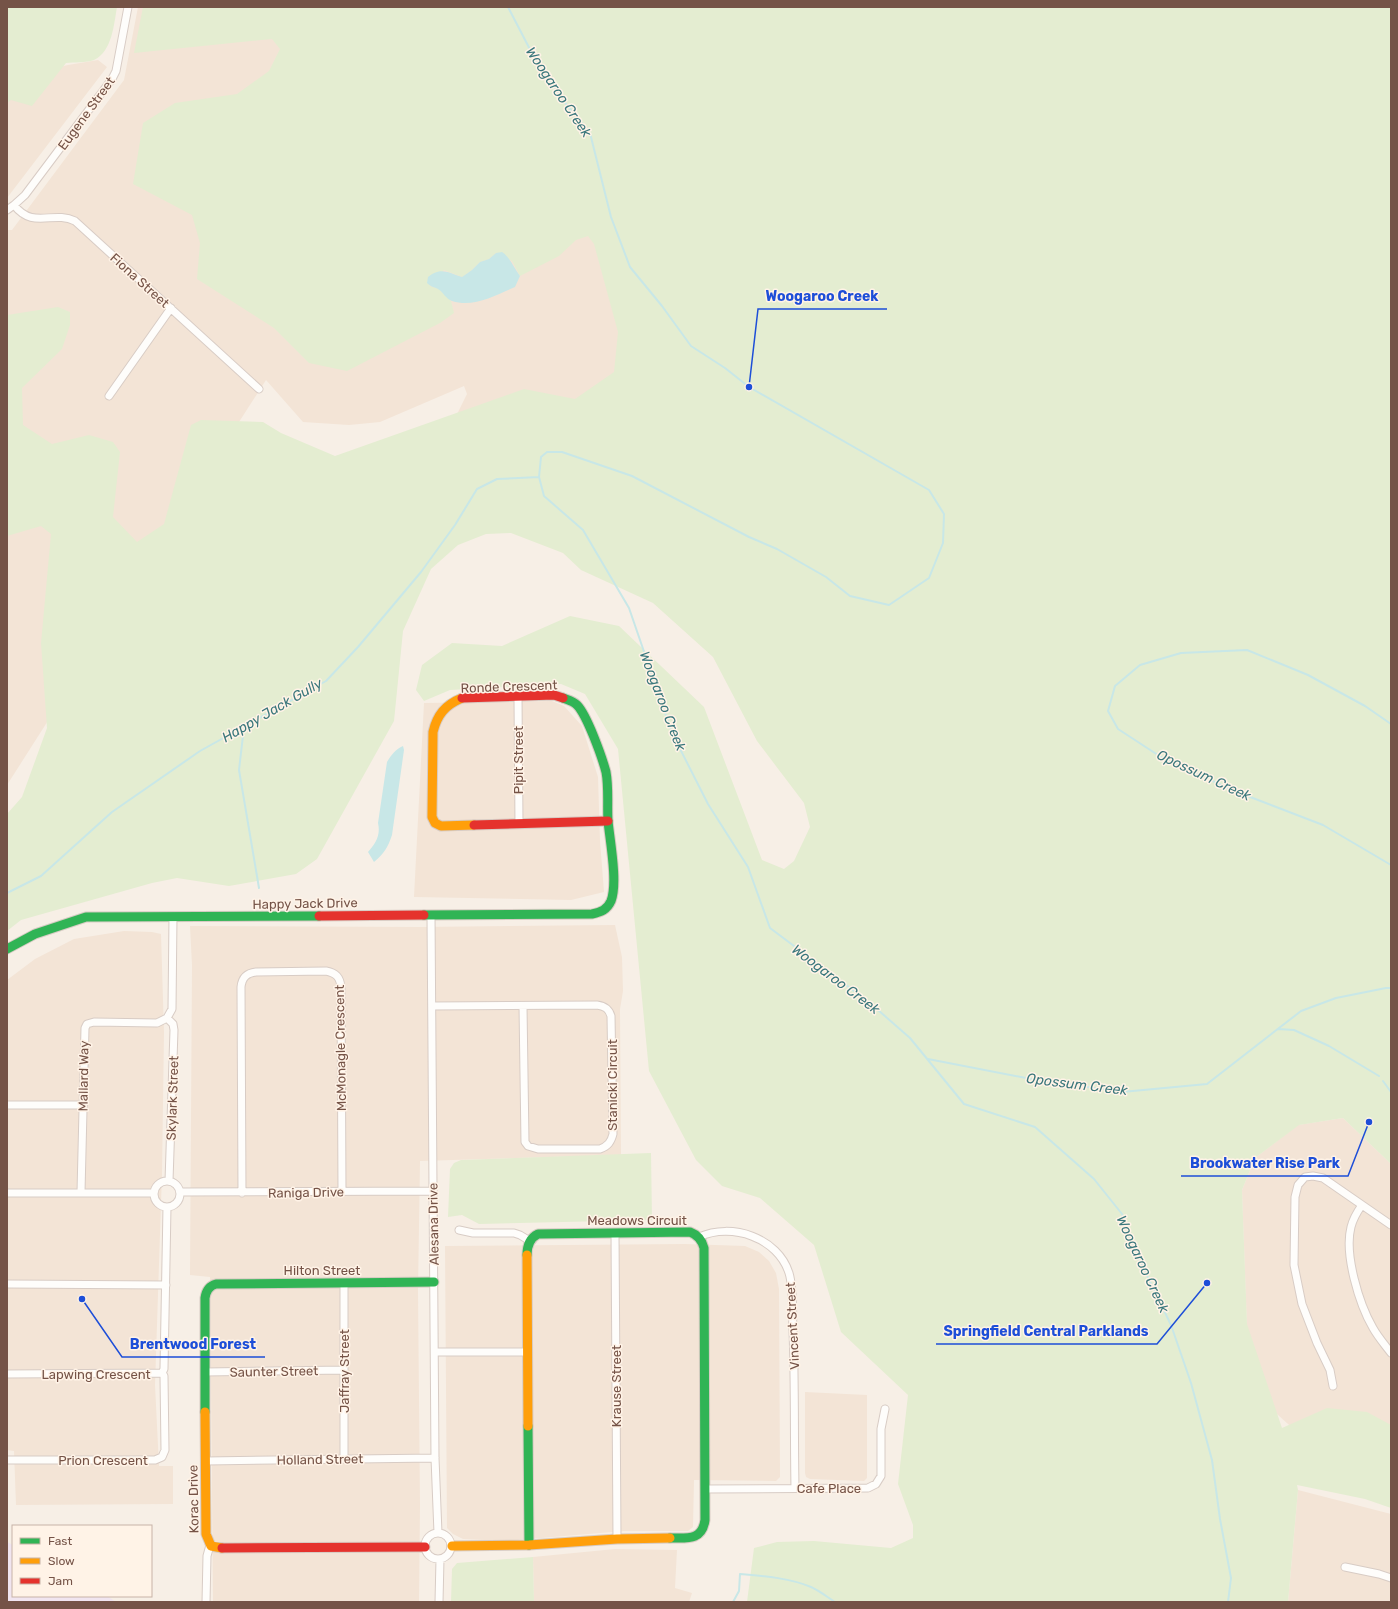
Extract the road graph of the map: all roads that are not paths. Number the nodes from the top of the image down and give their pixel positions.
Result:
1 (128, 7) edge
2 (14, 205) junction
3 (7, 210) edge
4 (171, 308) junction
5 (259, 389) dead end
6 (109, 396) dead end
7 (518, 697) junction
8 (608, 821) junction
9 (519, 824) junction
10 (608, 906) joint
11 (431, 915) junction
12 (173, 917) junction
13 (7, 949) edge
14 (432, 1006) junction
15 (523, 1006) junction
16 (167, 1018) junction
17 (7, 1105) edge
18 (82, 1105) junction
19 (169, 1181) junction
20 (433, 1191) junction
21 (81, 1192) junction
22 (180, 1192) junction
23 (242, 1192) junction
24 (342, 1192) junction
25 (7, 1193) edge
26 (154, 1193) junction
27 (1362, 1205) junction
28 (168, 1207) junction
29 (1391, 1226) edge
30 (459, 1230) dead end
31 (615, 1233) junction
32 (699, 1237) junction
33 (530, 1241) junction
34 (434, 1282) junction
35 (344, 1283) junction
36 (7, 1284) edge
37 (166, 1285) junction
38 (211, 1285) joint
39 (435, 1352) junction
40 (527, 1352) junction
41 (1391, 1353) edge
42 (344, 1370) junction
43 (205, 1372) junction
44 (162, 1373) junction
45 (7, 1374) edge
46 (1333, 1386) dead end
47 (885, 1409) dead end
48 (435, 1458) junction
49 (344, 1459) junction
50 (7, 1460) edge
51 (206, 1461) junction
52 (794, 1488) junction
53 (704, 1489) junction
54 (438, 1533) junction
55 (617, 1538) junction
56 (210, 1545) junction
57 (529, 1545) junction
58 (452, 1546) junction
59 (425, 1547) junction
60 (440, 1559) junction
61 (1345, 1567) dead end
62 (1391, 1578) edge
63 (206, 1602) edge
64 (439, 1602) edge

1 - 2 street, Eugene Street
2 - 3 street
2 - 4 street, Fiona Street
4 - 5 street, Fiona Street
4 - 6 street
7 - 8 street, Ronde Crescent
7 - 9 street, Pipit Street
7 - 9 street, Ronde Crescent
8 - 9 street, Ronde Crescent
8 - 10 street, Ronde Crescent
10 - 11 street, Happy Jack Drive
11 - 12 street, Happy Jack Drive
11 - 14 street, Alesana Drive
12 - 13 street, Happy Jack Drive
12 - 16 street
14 - 15 street, Stanicki Circuit
14 - 20 street, Alesana Drive
15 - 15 street, Stanicki Circuit
16 - 18 street, Mallard Way
16 - 19 street, Skylark Street
17 - 18 street
18 - 21 street, Mallard Way
19 - 22 street
19 - 26 street
20 - 24 street, Raniga Drive
20 - 34 street, Alesana Drive
21 - 25 street
21 - 26 street
22 - 23 street, Raniga Drive
22 - 28 street
23 - 24 street, Raniga Drive
23 - 24 street, McMonagle Crescent
26 - 28 street
27 - 29 street
27 - 41 street
27 - 46 street
28 - 37 street, Lapwing Crescent
30 - 33 street
31 - 32 street, Meadows Circuit
31 - 33 street, Meadows Circuit
31 - 55 street, Krause Street
32 - 52 street, Vincent Street
32 - 53 street, Meadows Circuit
33 - 40 street
34 - 35 street, Hilton Street
34 - 39 street, Alesana Drive
35 - 38 street, Hilton Street
35 - 42 street, Jaffray Street
36 - 37 street
37 - 44 street, Lapwing Crescent
38 - 43 street, Korac Drive
39 - 40 street
39 - 48 street, Alesana Drive
40 - 57 street
42 - 43 street, Saunter Street
42 - 49 street, Jaffray Street
43 - 51 street, Korac Drive
44 - 45 street, Lapwing Crescent
44 - 50 street, Prion Crescent
47 - 52 street, Cafe Place
48 - 49 street, Holland Street
48 - 54 street, Alesana Drive
49 - 51 street, Holland Street
51 - 56 street, Korac Drive
52 - 53 street, Cafe Place
53 - 55 street, Meadows Circuit
54 - 58 street
54 - 59 street
55 - 57 street, Meadows Circuit
56 - 59 street, Korac Drive
56 - 63 street
57 - 58 street, Meadows Circuit
58 - 60 street
59 - 60 street
60 - 64 street
61 - 62 street

